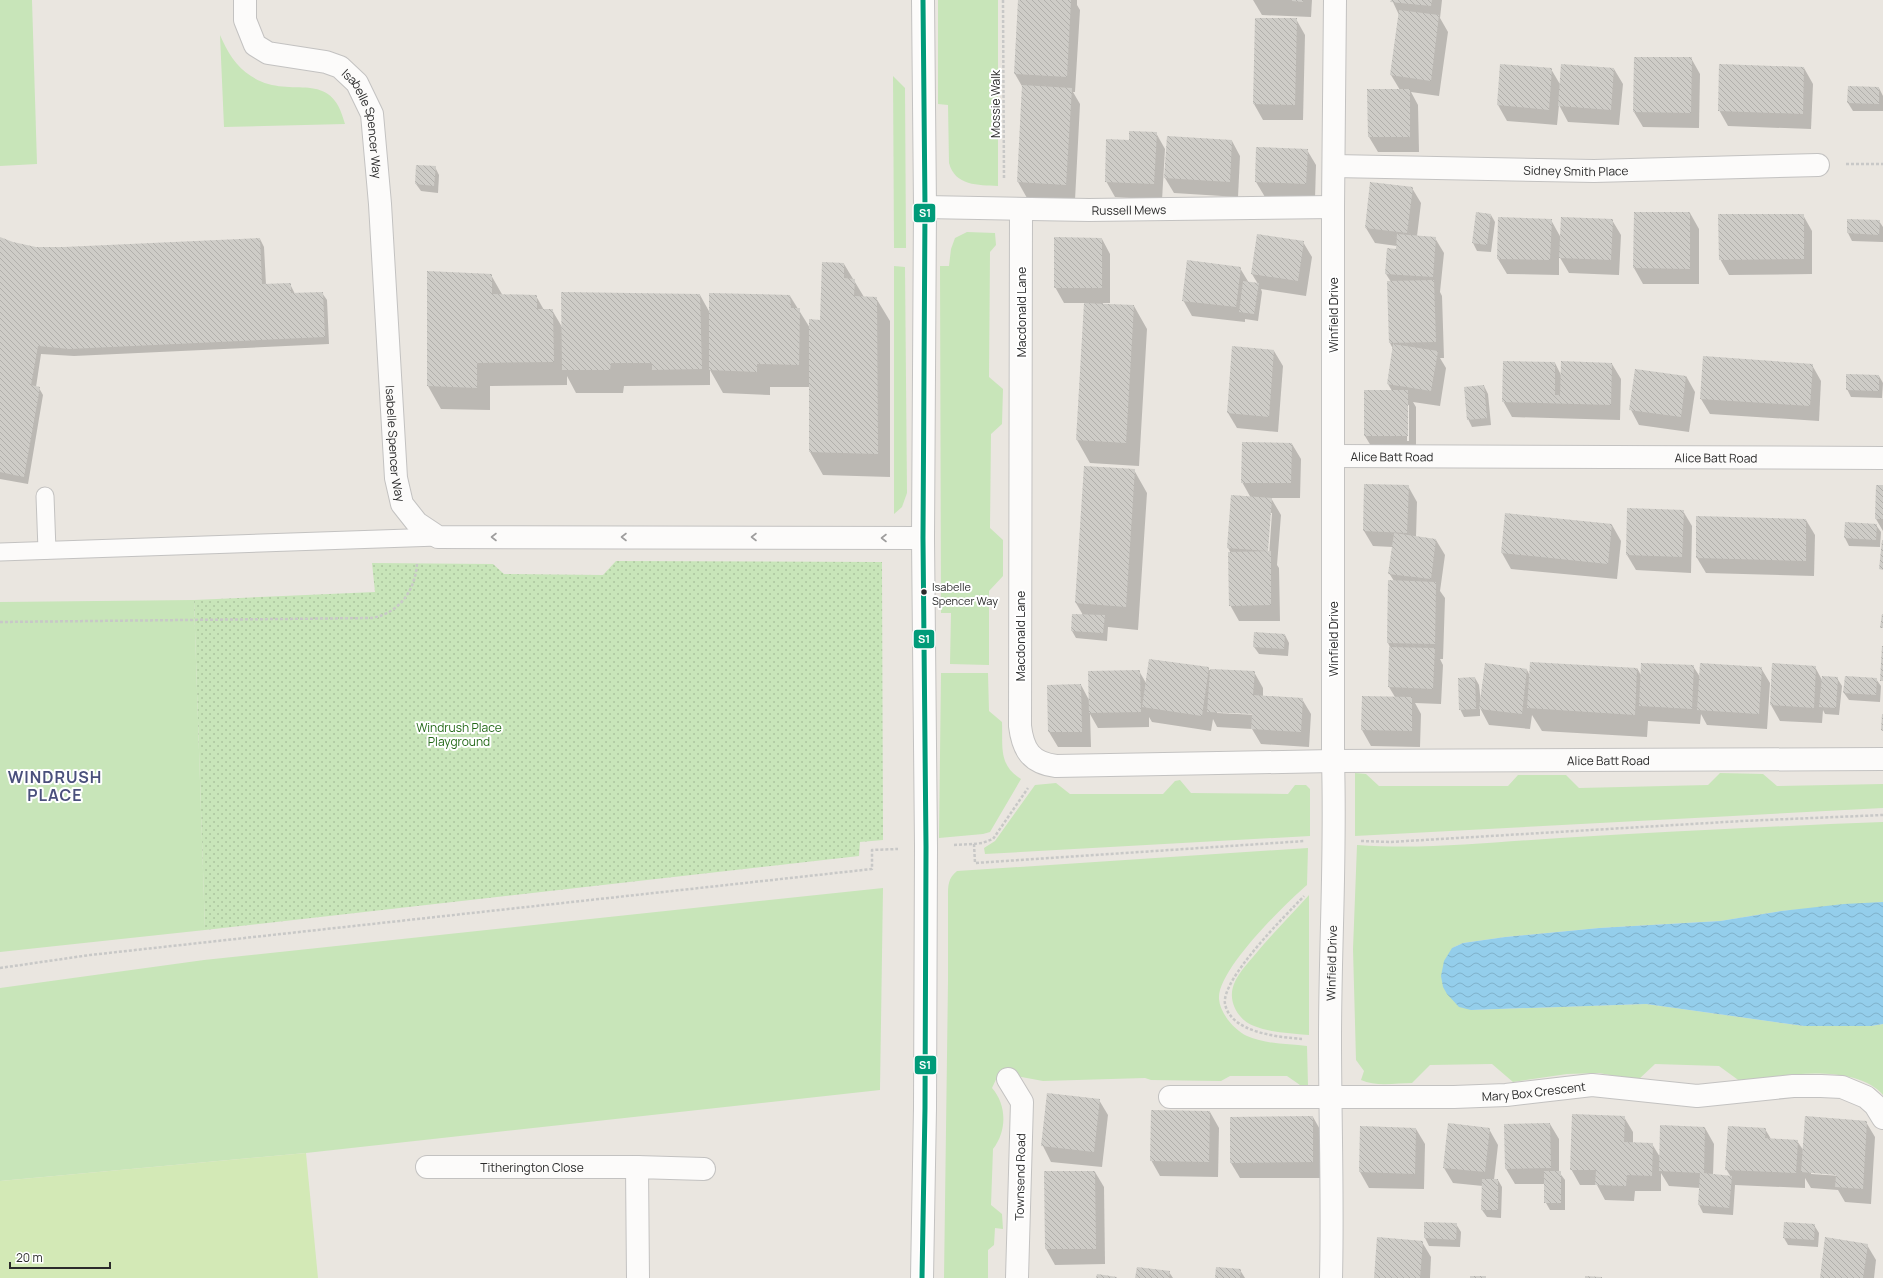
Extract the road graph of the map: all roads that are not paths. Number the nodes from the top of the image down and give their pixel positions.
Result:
1 (246, 0) edge
2 (923, 0) edge
3 (1335, 0) edge
4 (1818, 165) road end
5 (1334, 166) junction
6 (925, 207) junction
7 (1333, 207) junction
8 (1012, 209) junction
9 (1334, 456) junction
10 (1883, 458) edge
11 (45, 496) dead end
12 (438, 538) junction
13 (923, 538) junction
14 (47, 550) junction
15 (0, 552) edge
16 (1883, 759) edge
17 (1333, 761) junction
18 (1008, 1079) dead end
19 (1170, 1097) dead end
20 (1332, 1098) junction
21 (1883, 1118) edge
22 (427, 1167) dead end
23 (637, 1167) junction
24 (704, 1169) dead end
25 (638, 1278) edge
26 (922, 1278) edge
27 (1018, 1278) edge
28 (1331, 1278) edge

1 - 12 street, Isabelle Spencer Way
2 - 6 street
3 - 5 street, Winfield Drive
4 - 5 street, Sidney Smith Place
5 - 7 street, Winfield Drive
6 - 8 street, Russell Mews
6 - 13 street
7 - 8 street, Russell Mews
7 - 9 street, Winfield Drive
8 - 17 street, Macdonald Lane
9 - 10 street, Alice Batt Road
9 - 17 street, Winfield Drive
11 - 14 lane
13 -> 12 street
12 - 14 lane
13 - 26 street
14 - 15 lane
16 - 17 street, Alice Batt Road
17 - 20 street, Winfield Drive
18 - 27 street, Townsend Road
19 - 20 street, Mary Box Crescent
20 - 21 street, Mary Box Crescent
20 - 28 street, Winfield Drive
22 - 23 street, Titherington Close
23 - 24 street, Titherington Close
23 - 25 street

